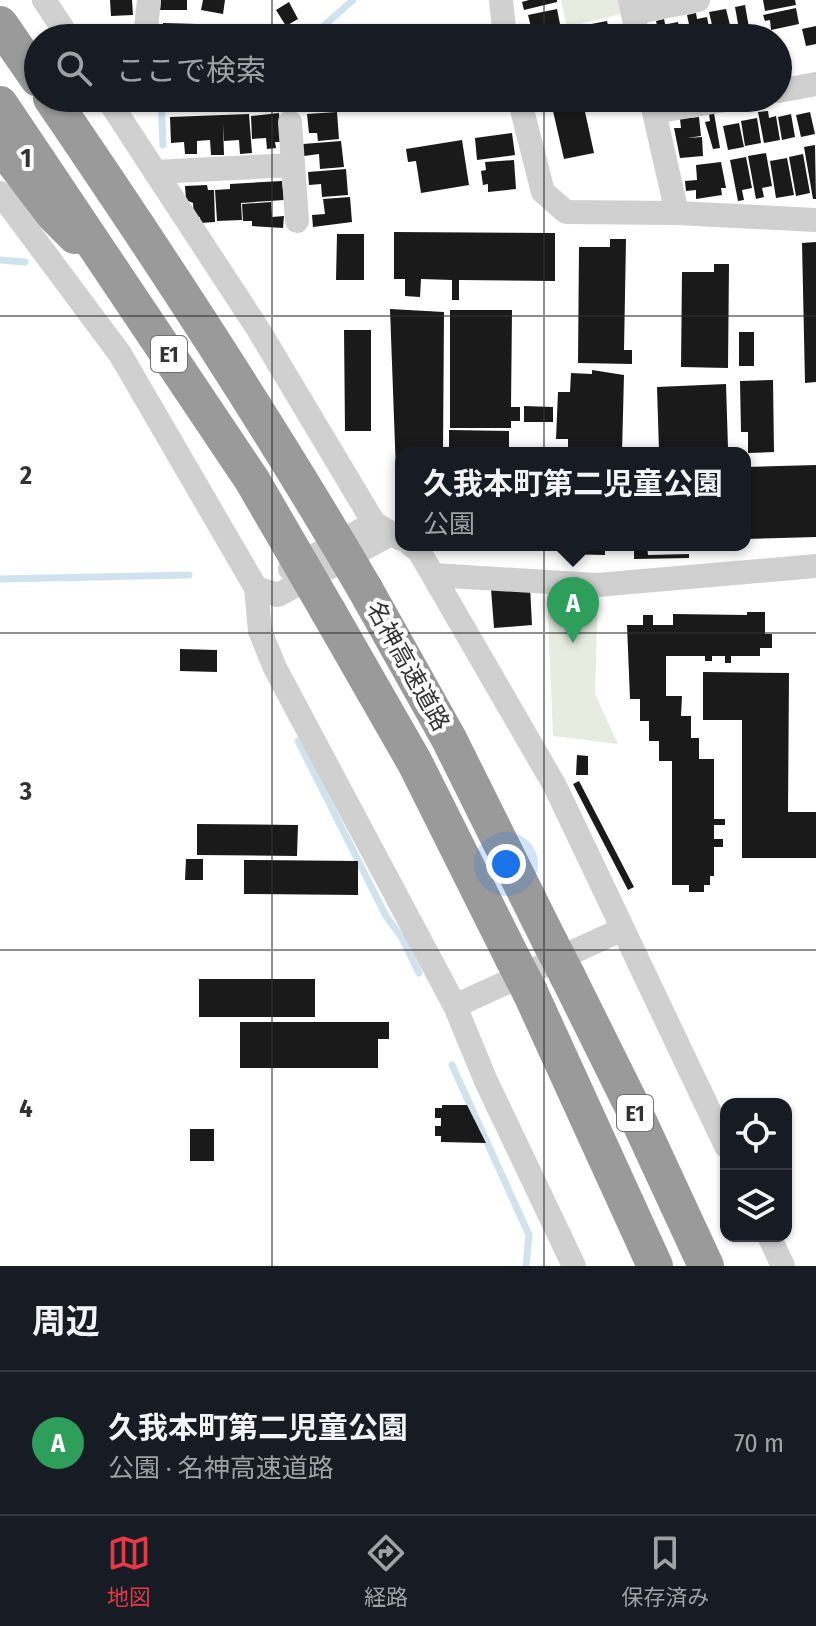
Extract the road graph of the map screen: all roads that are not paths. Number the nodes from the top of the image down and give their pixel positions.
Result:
1 (44, 0) edge
2 (149, 0) edge
3 (501, 0) edge
4 (698, 0) edge
5 (632, 7) edge
6 (0, 24) edge
7 (60, 24) edge
8 (146, 24) edge
9 (504, 24) edge
10 (24, 59) edge
11 (816, 84) edge
12 (792, 88) edge
13 (0, 104) edge
14 (61, 112) edge
15 (116, 112) edge
16 (523, 112) edge
17 (654, 112) edge
18 (290, 122) dead end
19 (0, 144) edge
20 (293, 165) junction
21 (155, 172) junction
22 (0, 193) edge
23 (677, 213) junction
24 (816, 220) edge
25 (297, 221) dead end
26 (117, 275) junction
27 (395, 535) edge
28 (419, 551) edge
29 (816, 566) edge
30 (433, 575) junction
31 (256, 588) junction
32 (623, 929) junction
33 (455, 1006) junction
34 (720, 1133) edge
35 (772, 1242) edge
36 (703, 1259) edge
37 (653, 1262) edge
38 (574, 1266) edge
39 (783, 1266) edge

1 - 7 street
2 - 8 street
3 - 9 street
4 - 5 street
6 - 10 highway
11 - 12 street
13 - 26 highway, 名神高速道路 / E1, bridge
14 - 36 highway, 名神高速道路 / E1, bridge
15 - 21 street
16 - 23 street
17 - 23 street
18 - 20 street
19 - 26 highway, bridge
20 - 21 street
20 - 25 street
21 - 27 street
22 - 31 street
23 - 24 street
26 - 37 highway, 名神高速道路 / E1, bridge
27 - 31 street
28 - 30 street
29 - 30 street
30 - 32 street
31 - 33 street
32 - 33 street
32 - 34 street
33 - 38 street
35 - 39 street

